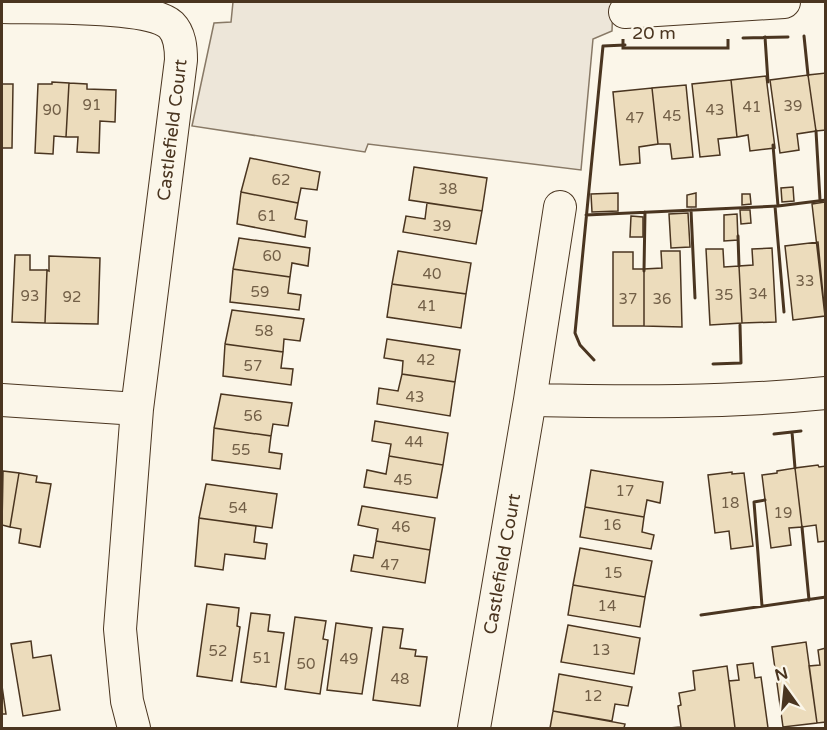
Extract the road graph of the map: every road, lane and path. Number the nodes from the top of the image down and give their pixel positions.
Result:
1 (784, 2) edge
2 (669, 5) edge
3 (2, 7) edge
4 (625, 12) dead end
5 (560, 207) dead end
6 (825, 393) edge
7 (2, 400) edge
8 (530, 400) junction
9 (137, 409) junction
10 (134, 729) edge
11 (474, 729) edge

1 - 2 street
2 - 4 street
3 - 9 street, Castlefield Court
5 - 8 street, Castlefield Court
6 - 8 street
7 - 9 street
8 - 11 street, Castlefield Court
9 - 10 street, Castlefield Court

